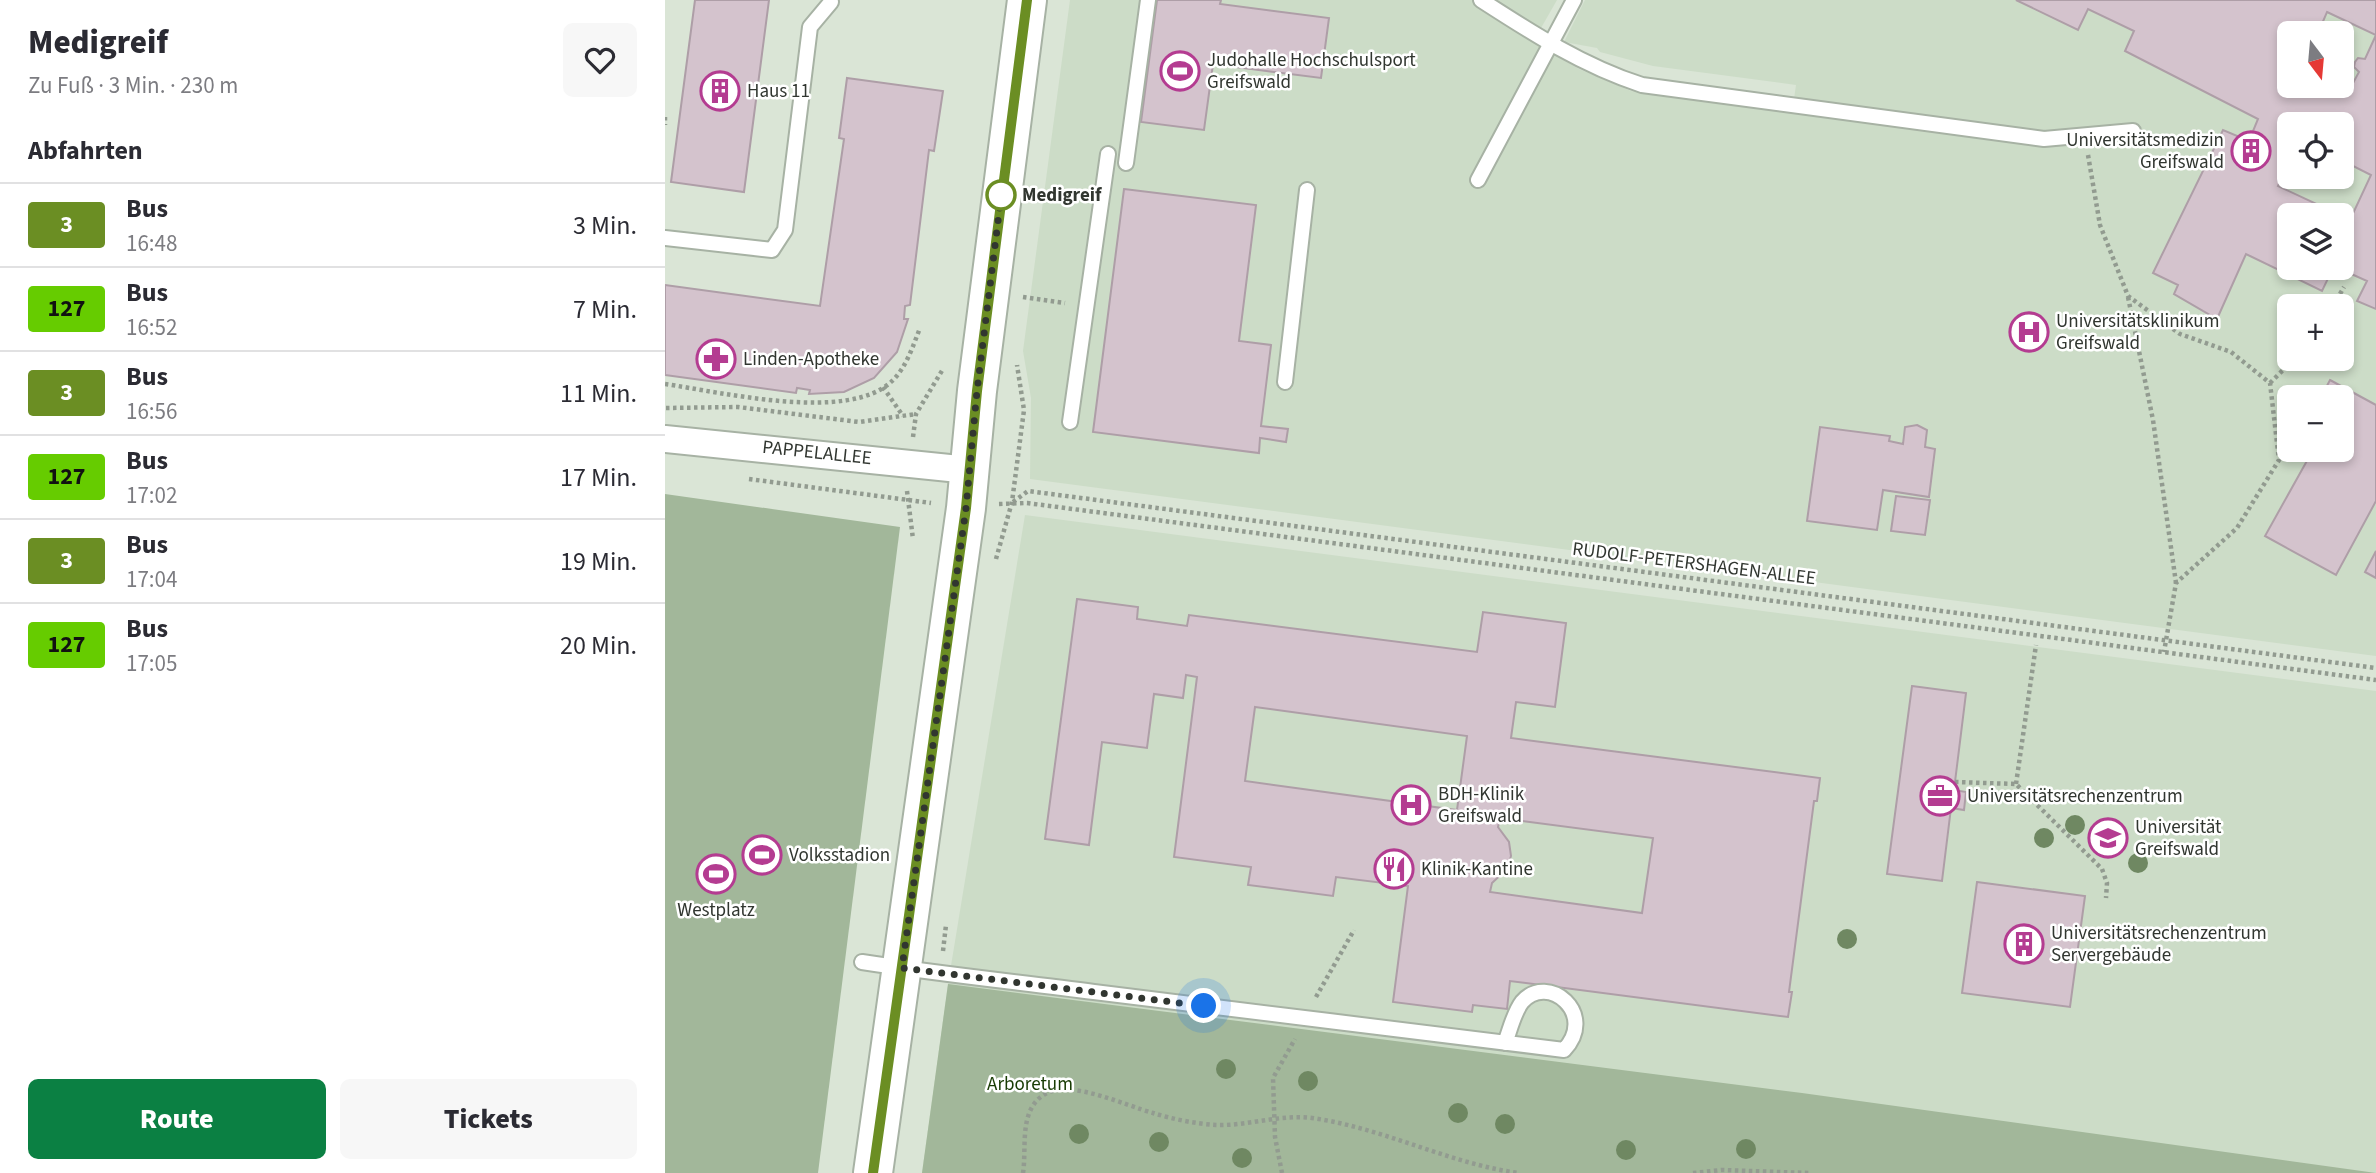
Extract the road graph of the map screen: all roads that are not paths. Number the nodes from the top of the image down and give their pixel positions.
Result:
1 (1027, 0) edge
2 (1148, 0) edge
3 (1481, 0) edge
4 (1574, 0) edge
5 (831, 2) dead end
6 (1552, 46) junction
7 (2133, 131) dead end
8 (1108, 154) dead end
9 (1126, 163) dead end
10 (1478, 180) dead end
11 (1307, 190) dead end
12 (665, 238) edge
13 (1285, 382) dead end
14 (1070, 422) dead end
15 (665, 439) edge
16 (969, 470) junction
17 (862, 961) dead end
18 (902, 968) junction
19 (1506, 1042) junction
20 (873, 1173) edge

1 - 16 street
2 - 9 lane
3 - 6 lane
4 - 6 lane
5 - 12 lane
6 - 7 lane
6 - 10 lane
8 - 14 lane
11 - 13 lane
15 - 16 street, PAPPELALLEE
16 - 18 street
17 - 18 lane
18 - 19 lane
18 - 20 street
19 - 19 lane

